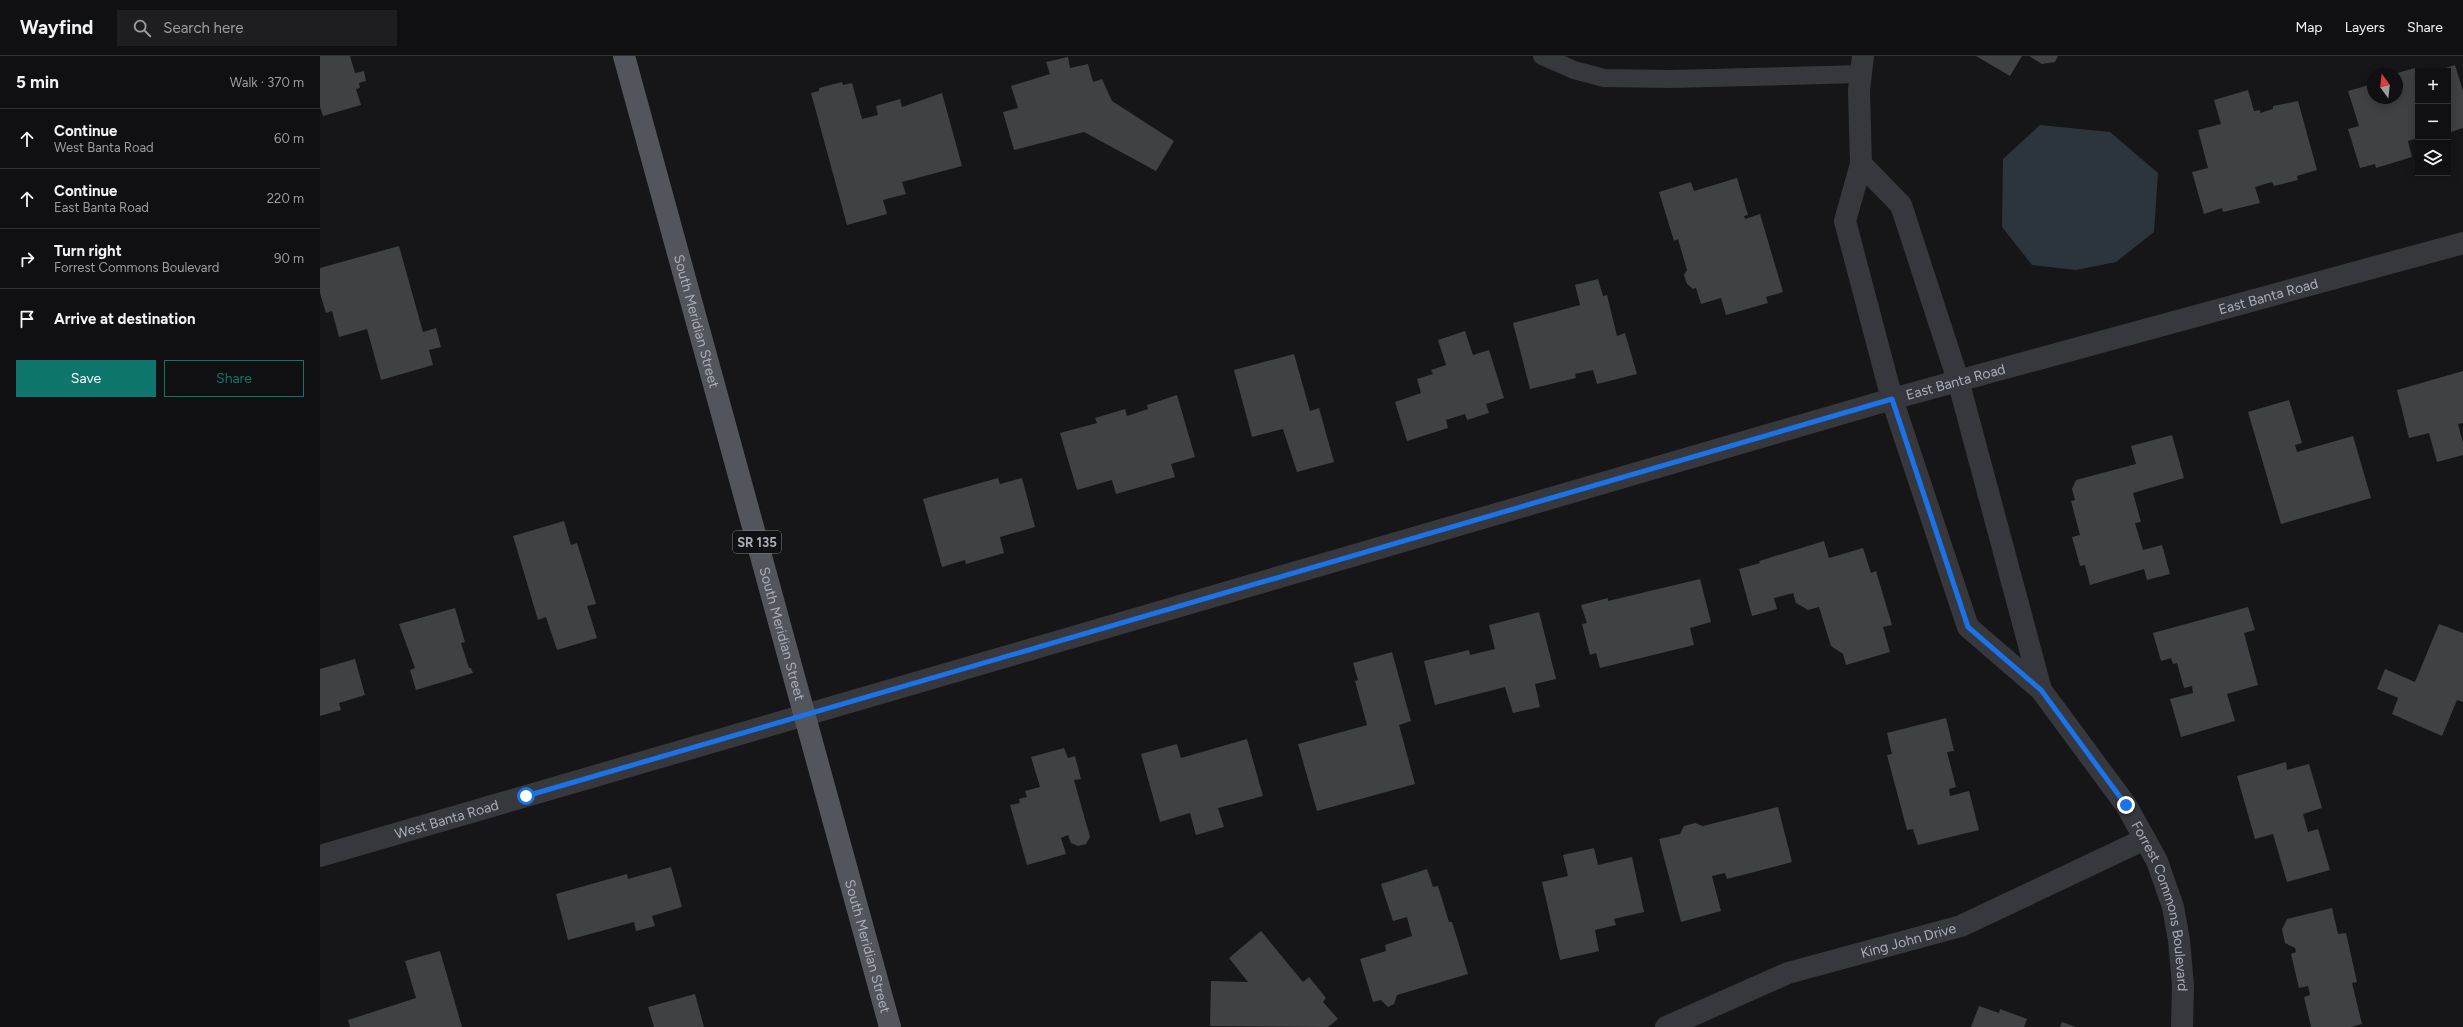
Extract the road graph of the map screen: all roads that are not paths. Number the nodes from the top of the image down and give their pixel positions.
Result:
1 (624, 56) edge
2 (1542, 56) edge
3 (1862, 65) edge
4 (1861, 164) junction
5 (2463, 243) edge
6 (1958, 380) junction
7 (1892, 399) junction
8 (2041, 690) junction
9 (804, 714) junction
10 (2145, 839) junction
11 (320, 856) edge
12 (890, 1027) edge
13 (1666, 1027) edge
14 (2182, 1027) edge

1 - 9 main road, South Meridian Street / SR 135
2 - 3 lane
3 - 4 street, Forrest Commons Boulevard
4 - 6 street
4 - 7 street, Forrest Commons Boulevard
5 - 6 street, East Banta Road
6 - 7 street, East Banta Road
6 - 8 street
7 - 8 street, Forrest Commons Boulevard
7 - 9 street, East Banta Road
8 - 10 street, Forrest Commons Boulevard
9 - 11 street, West Banta Road
9 - 12 main road, South Meridian Street / SR 135
10 - 13 street, King John Drive
10 - 14 street, Forrest Commons Boulevard

